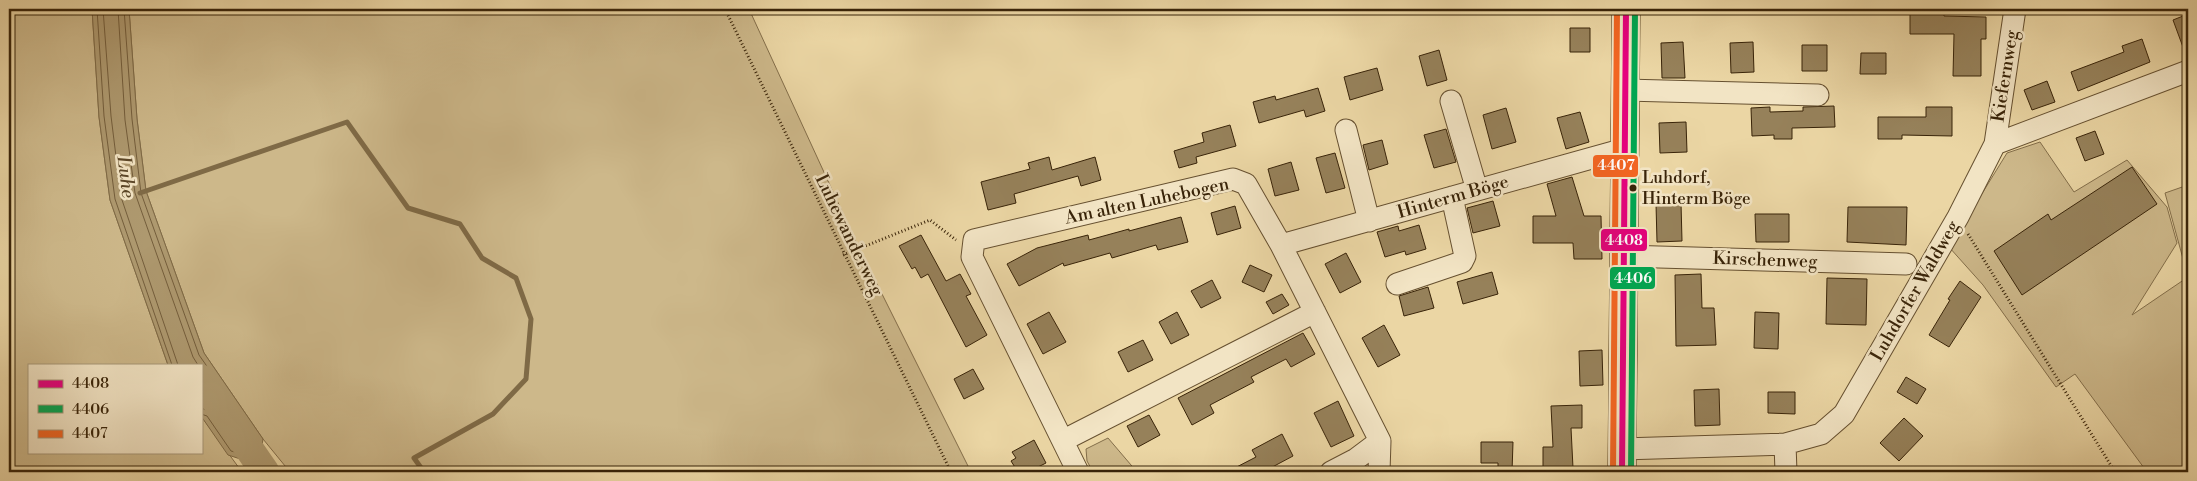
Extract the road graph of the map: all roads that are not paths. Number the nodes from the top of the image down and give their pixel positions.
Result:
1 (1626, 9) edge
2 (2016, 9) edge
3 (2188, 71) edge
4 (1625, 90) junction
5 (1818, 94) dead end
6 (1451, 101) dead end
7 (1346, 130) dead end
8 (1995, 144) junction
9 (1624, 149) junction
10 (1477, 190) junction
11 (1452, 197) junction
12 (1369, 221) junction
13 (1281, 246) junction
14 (1624, 256) junction
15 (1906, 264) dead end
16 (1397, 284) dead end
17 (1315, 312) junction
18 (1064, 440) junction
19 (1380, 441) junction
20 (1785, 444) junction
21 (1622, 461) edge
22 (1078, 472) edge
23 (1331, 472) edge
24 (1378, 472) edge
25 (1786, 472) edge

1 - 4 main road
2 - 8 street, Kiefernweg
3 - 8 street
4 - 5 street
4 - 9 main road
6 - 10 street
7 - 12 street
8 - 20 street, Luhdorfer Waldweg
9 - 10 street, Hinterm Böge
9 - 14 main road
10 - 11 street, Hinterm Böge
11 - 12 street, Hinterm Böge
11 - 16 street
12 - 13 street, Hinterm Böge
13 - 17 street, Am alten Luhebogen
13 - 18 street, Am alten Luhebogen
14 - 15 street, Kirschenweg
14 - 21 main road
17 - 18 street
17 - 19 street, Am alten Luhebogen
18 - 22 street
19 - 23 street
19 - 24 street
20 - 21 street, Luhdorfer Waldweg
20 - 25 street

